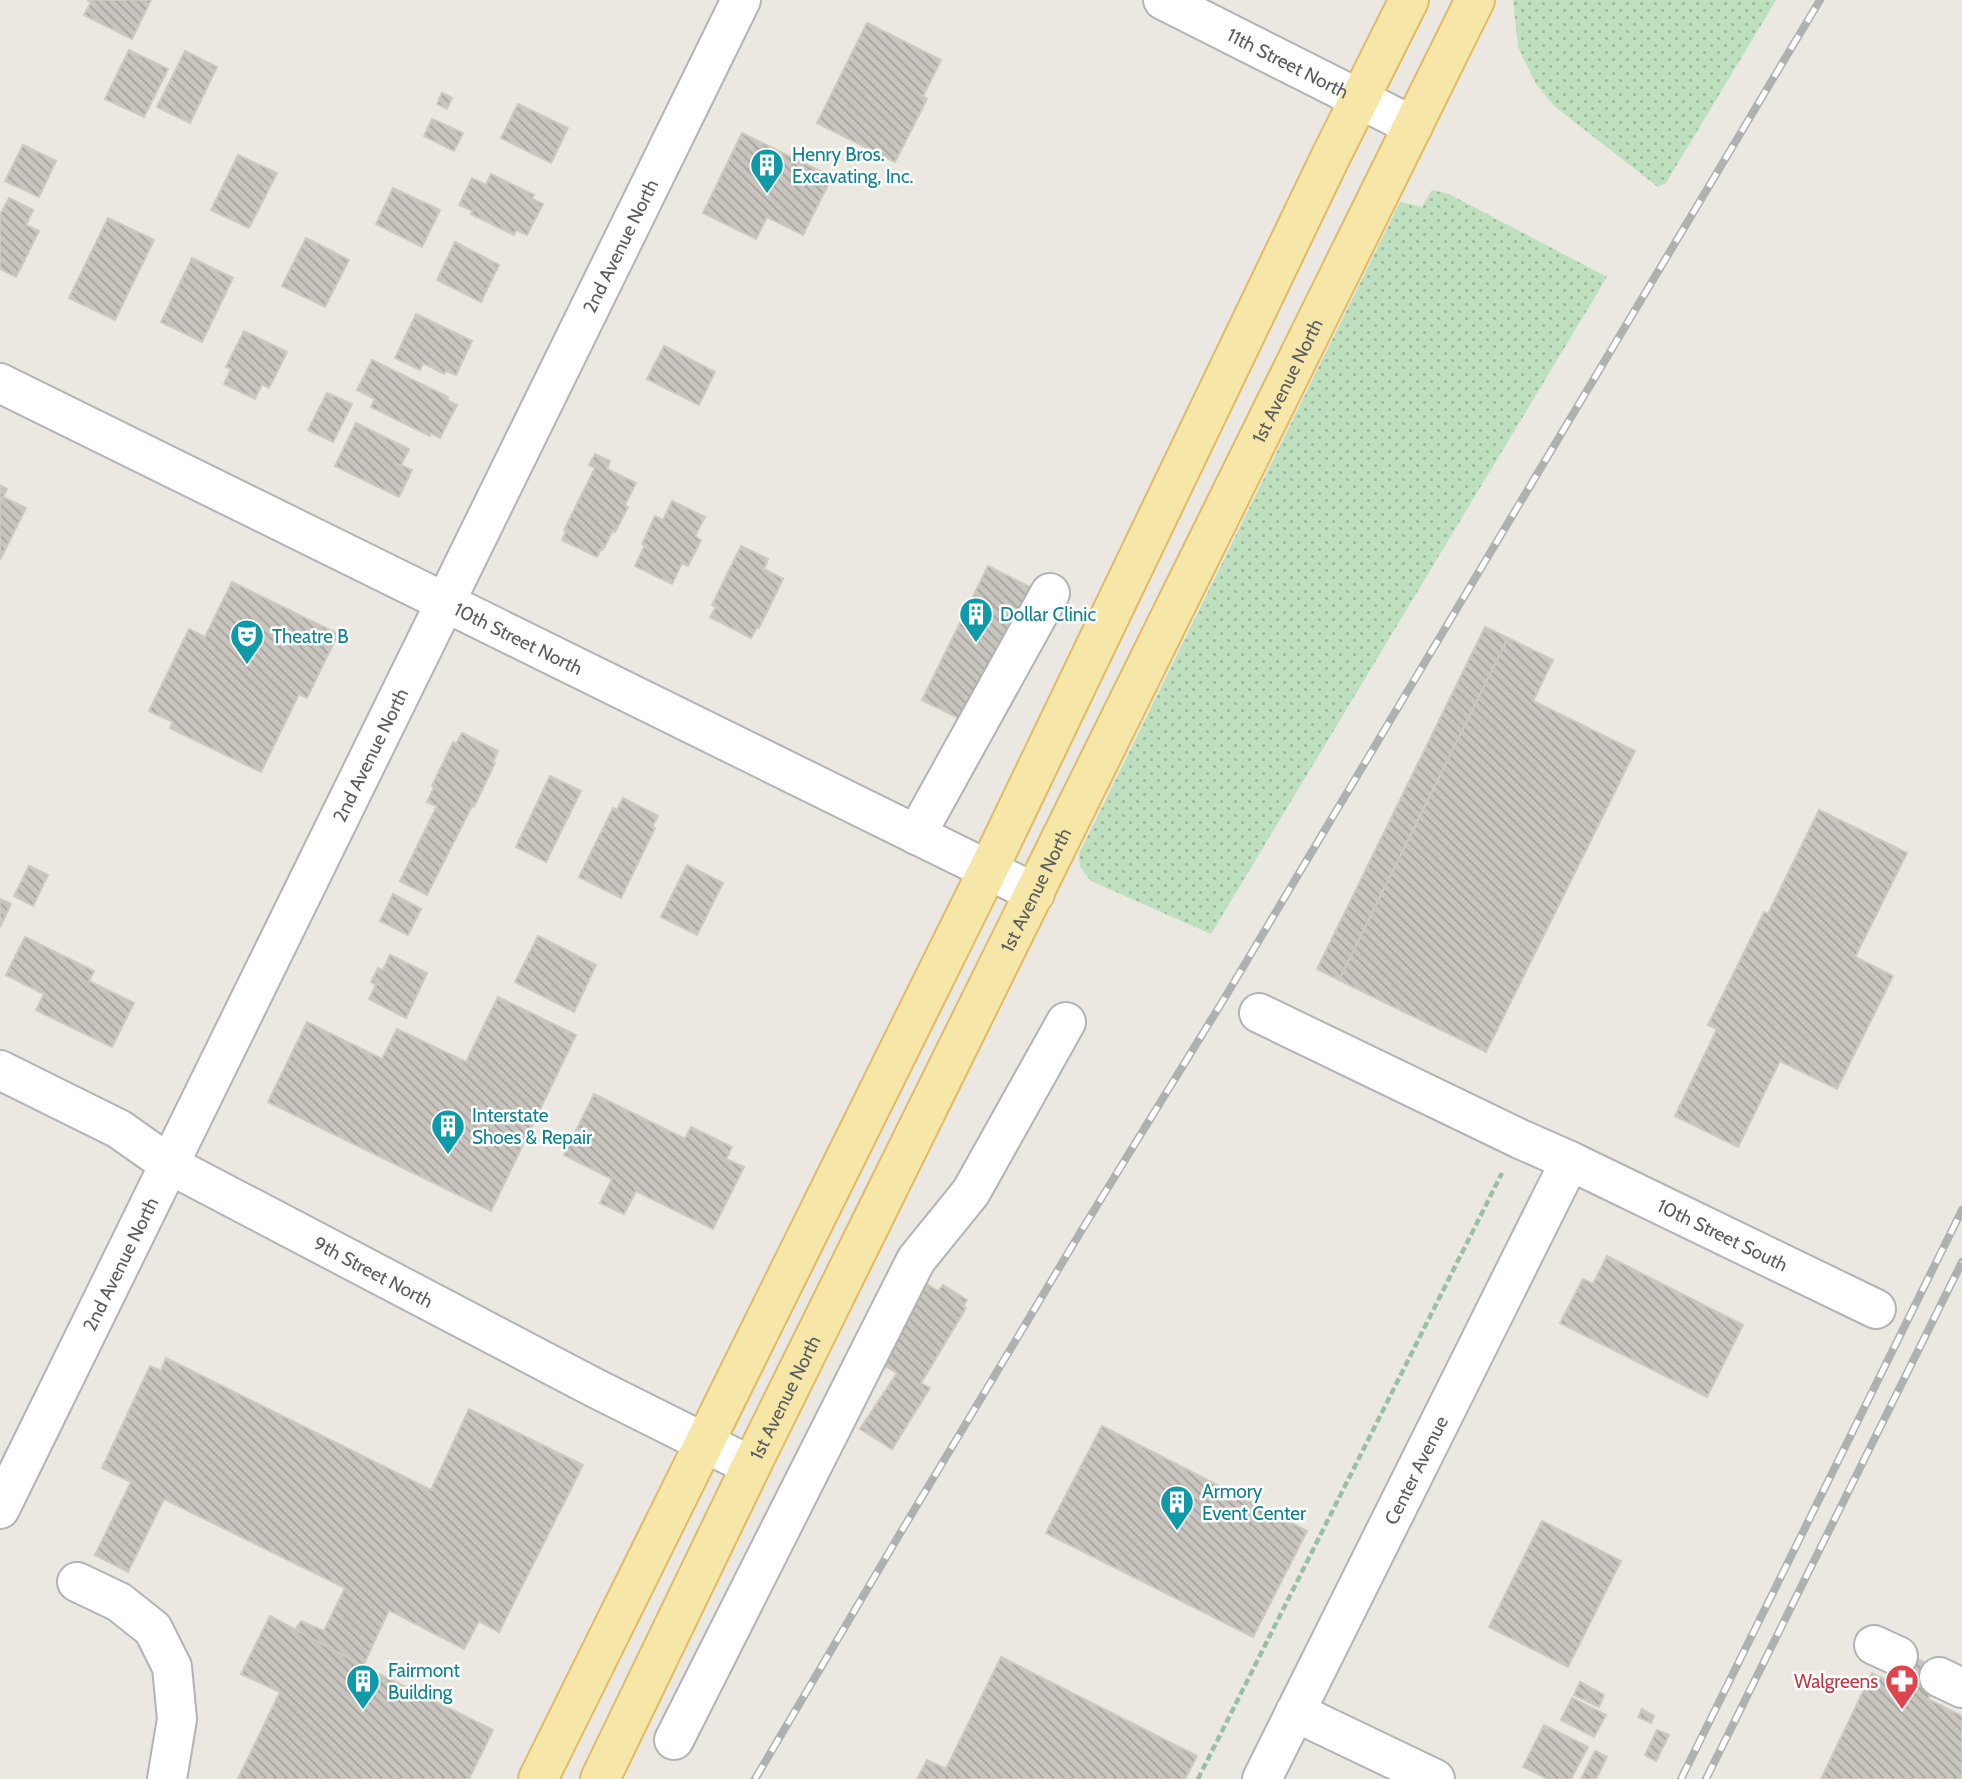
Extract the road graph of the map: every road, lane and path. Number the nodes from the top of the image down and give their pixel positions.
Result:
1 (741, 0) edge
2 (1163, 0) edge
3 (1409, 0) edge
4 (1475, 0) edge
5 (1359, 99) junction
6 (1413, 127) junction
7 (0, 383) edge
8 (1049, 593) dead end
9 (446, 603) junction
10 (916, 835) junction
11 (988, 870) junction
12 (1035, 893) junction
13 (1259, 1013) dead end
14 (1066, 1022) dead end
15 (0, 1070) edge
16 (1520, 1139) junction
17 (1570, 1161) junction
18 (170, 1165) junction
19 (1876, 1309) dead end
20 (705, 1442) junction
21 (751, 1465) junction
22 (2, 1499) edge
23 (77, 1582) dead end
24 (1295, 1712) junction
25 (674, 1740) dead end
26 (167, 1779) edge
27 (538, 1779) edge
28 (600, 1779) edge
29 (1198, 1779) edge
30 (1262, 1779) edge
31 (1435, 1779) edge

1 - 9 street, 2nd Avenue North
2 - 5 street, 11th Street North
3 - 5 main road
4 - 6 main road, 1st Avenue North
5 - 6 street, 11th Street North
5 - 11 main road
6 - 12 main road, 1st Avenue North
7 - 9 street, 10th Street North
8 - 10 street
9 - 10 street, 10th Street North
9 - 18 street, 2nd Avenue North
10 - 11 street, 10th Street North
11 - 12 street, 10th Street North
11 - 20 main road
12 - 21 main road, 1st Avenue North
13 - 16 street, 10th Street South
14 - 25 street
15 - 18 street, 9th Street North
16 - 17 street, 10th Street South
16 - 29 path
17 - 19 street, 10th Street South
17 - 24 street, Center Avenue
18 - 20 street, 9th Street North
18 - 22 street, 2nd Avenue North
20 - 21 street, 9th Street North
20 - 27 main road
21 - 28 main road, 1st Avenue North
23 - 26 street
24 - 30 street, Center Avenue
24 - 31 street

